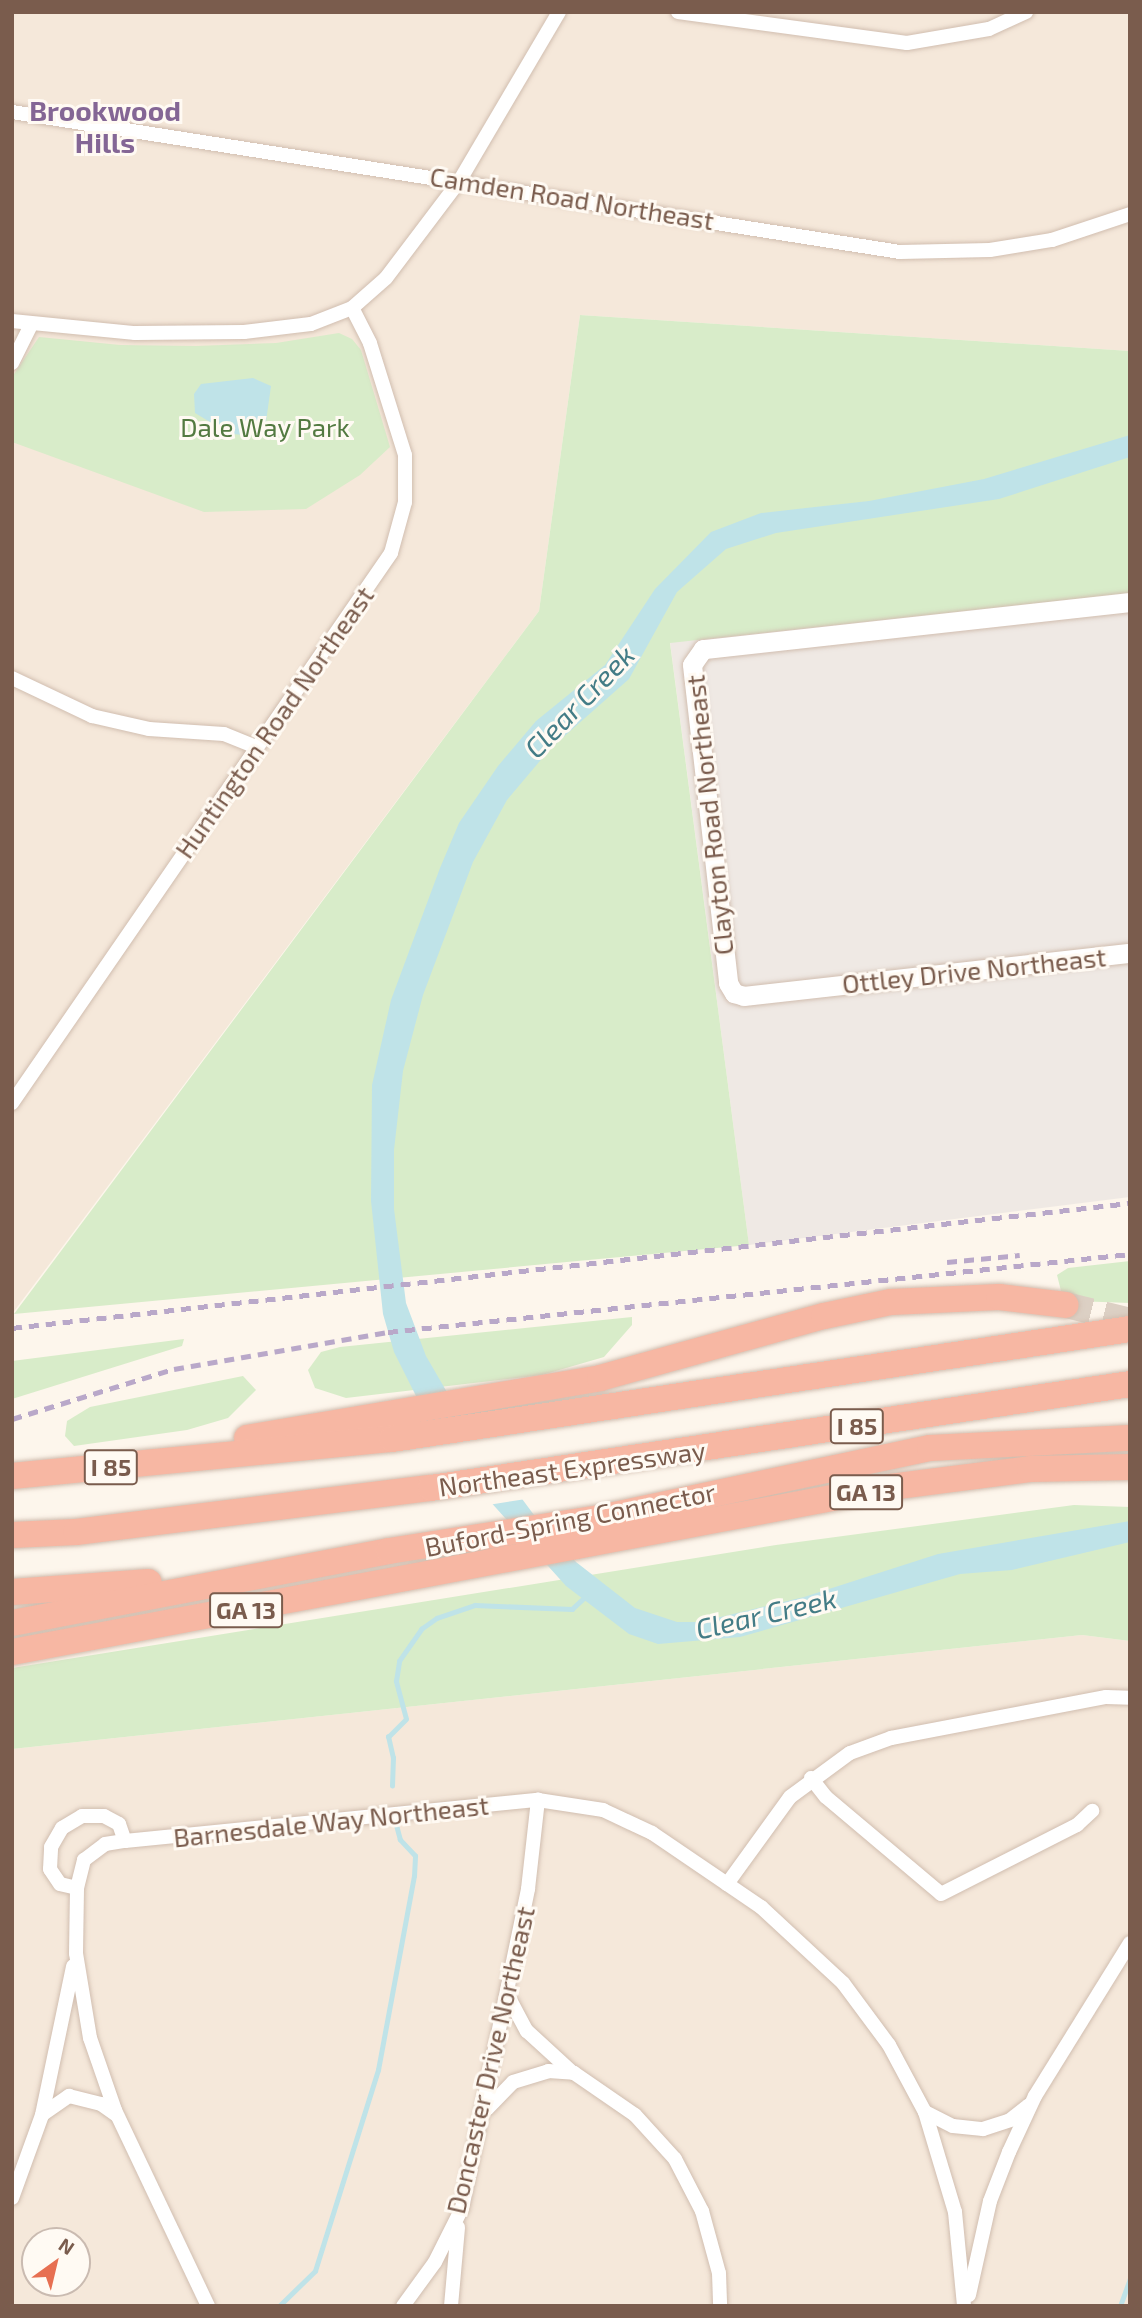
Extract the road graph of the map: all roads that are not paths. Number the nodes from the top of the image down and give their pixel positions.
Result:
1 (559, 12) edge
2 (678, 12) edge
3 (1026, 12) edge
4 (12, 111) edge
5 (460, 180) junction
6 (1130, 214) edge
7 (352, 307) junction
8 (12, 321) edge
9 (31, 325) junction
10 (12, 363) edge
11 (1130, 602) edge
12 (12, 678) edge
13 (257, 747) junction
14 (1130, 953) edge
15 (818, 988) joint
16 (12, 1103) edge
17 (1066, 1305) tunnel mouth
18 (1130, 1329) edge
19 (1130, 1384) edge
20 (1130, 1438) edge
21 (209, 1457) junction
22 (1130, 1466) edge
23 (12, 1476) edge
24 (602, 1529) junction
25 (12, 1535) edge
26 (477, 1552) junction
27 (332, 1563) junction
28 (12, 1592) edge
29 (12, 1623) edge
30 (12, 1652) edge
31 (1130, 1698) edge
32 (811, 1778) junction
33 (538, 1800) junction
34 (1092, 1811) dead end
35 (125, 1841) junction
36 (727, 1884) junction
37 (77, 1888) junction
38 (1130, 1943) edge
39 (76, 1953) junction
40 (508, 1996) junction
41 (574, 2073) junction
42 (1034, 2100) junction
43 (925, 2112) junction
44 (483, 2113) junction
45 (42, 2115) junction
46 (117, 2115) junction
47 (12, 2198) edge
48 (462, 2208) junction
49 (208, 2306) edge
50 (403, 2306) edge
51 (451, 2306) edge
52 (720, 2306) edge
53 (965, 2306) edge

1 - 5 street
2 - 3 street
4 - 5 street, Camden Road Northeast
5 - 6 street, Camden Road Northeast
5 - 7 street
7 - 9 street
7 - 13 street, Huntington Road Northeast
8 - 9 street
9 - 10 street
11 - 15 street, Clayton Road Northeast
12 - 13 street
13 - 16 street, Huntington Road Northeast
14 - 15 street, Ottley Drive Northeast
17 - 21 highway
18 - 21 highway, Northeast Expressway / I 85
19 - 25 highway, Northeast Expressway / I 85
20 - 24 highway, Buford-Spring Connector / GA 13
21 - 23 highway, Northeast Expressway / I 85
22 - 24 highway, Buford-Spring Connector / GA 13
24 - 26 highway, Buford-Spring Connector / GA 13
26 - 27 highway, Buford-Spring Connector / GA 13
26 - 30 highway, Buford-Spring Connector / GA 13
27 - 28 highway
27 - 29 highway, Buford-Spring Connector / GA 13
31 - 32 street
32 - 34 street
32 - 36 street
33 - 35 street, Barnesdale Way Northeast
33 - 36 street, Barnesdale Way Northeast
33 - 40 street, Doncaster Drive Northeast
35 - 37 street, Barnesdale Way Northeast
35 - 37 street
36 - 43 street, Barnesdale Way Northeast
37 - 39 street, Barnesdale Way Northeast
38 - 42 street
39 - 45 street
39 - 46 street
40 - 41 street
40 - 44 street, Doncaster Drive Northeast
41 - 44 street
41 - 52 street
42 - 43 street
42 - 53 street
43 - 53 street, Barnesdale Way Northeast
44 - 48 street, Doncaster Drive Northeast
45 - 46 street
45 - 47 street
46 - 49 street
48 - 50 street, Doncaster Drive Northeast
48 - 51 street

